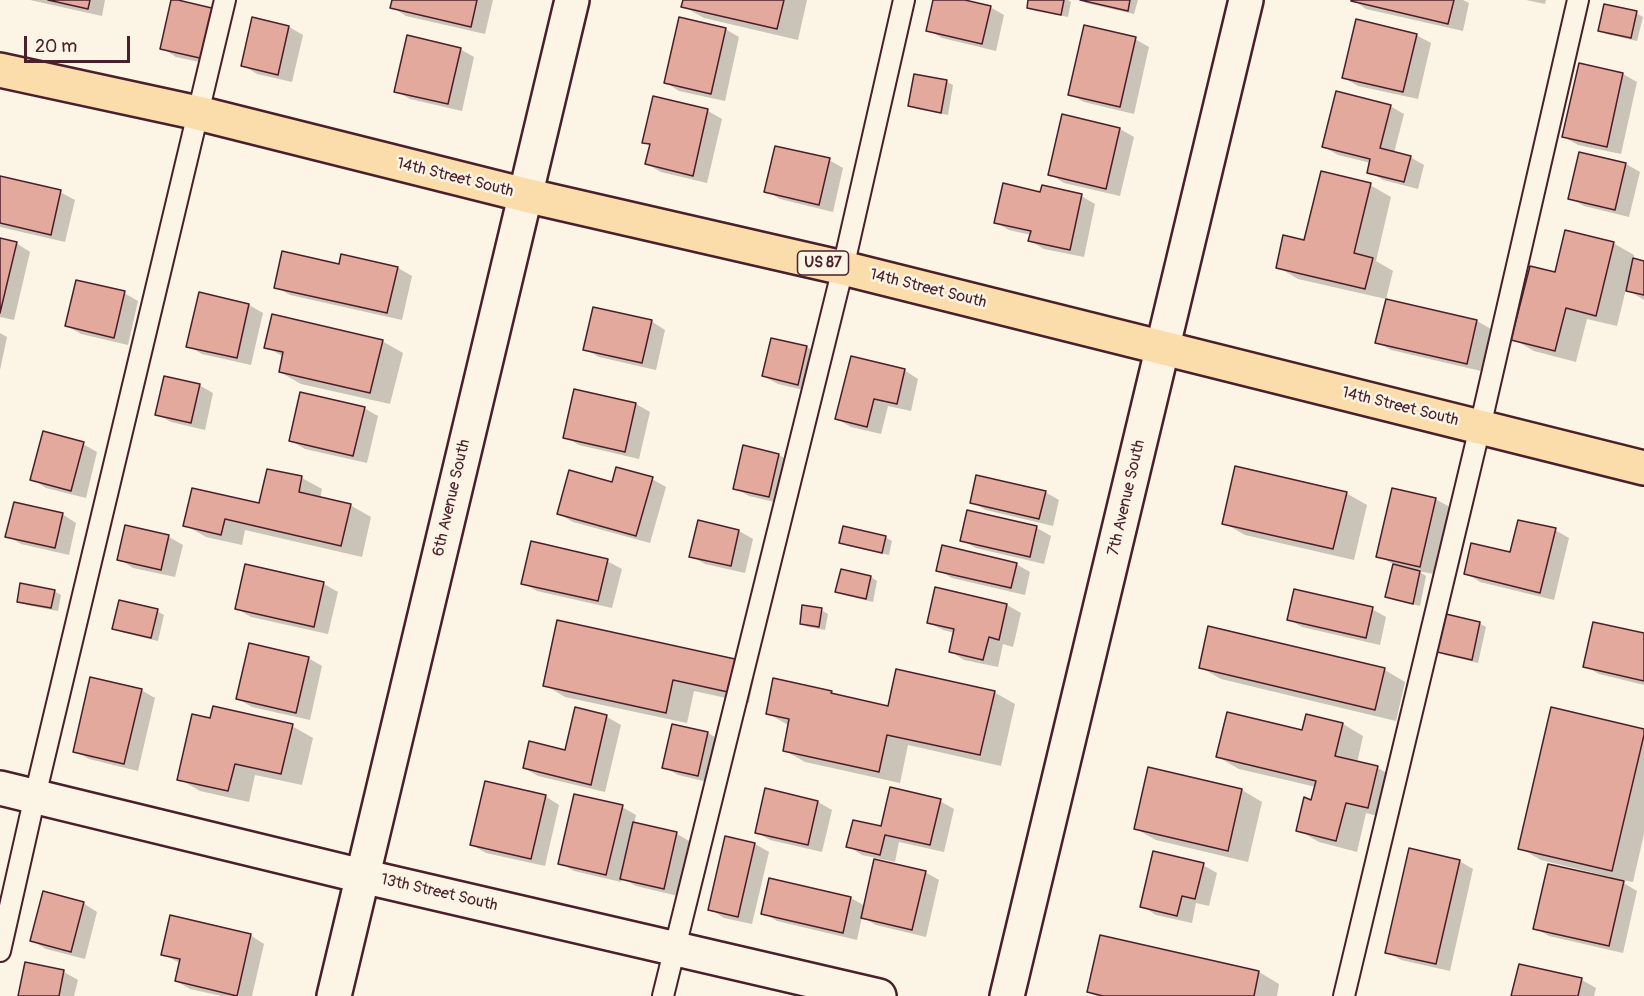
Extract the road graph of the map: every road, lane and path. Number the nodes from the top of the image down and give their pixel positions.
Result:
1 (225, 0) edge
2 (572, 0) edge
3 (904, 0) edge
4 (1246, 0) edge
5 (1578, 0) edge
6 (0, 70) edge
7 (198, 113) junction
8 (525, 195) junction
9 (843, 268) junction
10 (1163, 348) junction
11 (1480, 427) junction
12 (1644, 468) edge
13 (0, 788) edge
14 (35, 796) junction
15 (362, 876) junction
16 (675, 948) junction
17 (0, 951) edge
18 (334, 996) edge
19 (663, 996) edge
20 (879, 996) edge
21 (1007, 996) edge
22 (1344, 996) edge

1 - 7 lane
2 - 8 street, 6th Avenue South
3 - 9 lane
4 - 10 street, 7th Avenue South
5 - 11 lane
6 - 7 main road, 14th Street South / US 87
7 - 8 main road, 14th Street South / US 87
7 - 14 lane
8 - 9 main road, 14th Street South / US 87
8 - 15 street, 6th Avenue South
9 - 10 main road, 14th Street South / US 87
9 - 16 lane
10 - 11 main road, 14th Street South / US 87
10 - 21 street, 7th Avenue South
11 - 12 main road, 14th Street South / US 87
11 - 22 lane
13 - 14 street, 13th Street South
14 - 15 street, 13th Street South
14 - 17 lane
15 - 16 street, 13th Street South
15 - 18 street, 6th Avenue South
16 - 19 lane
16 - 20 street, 13th Street South

